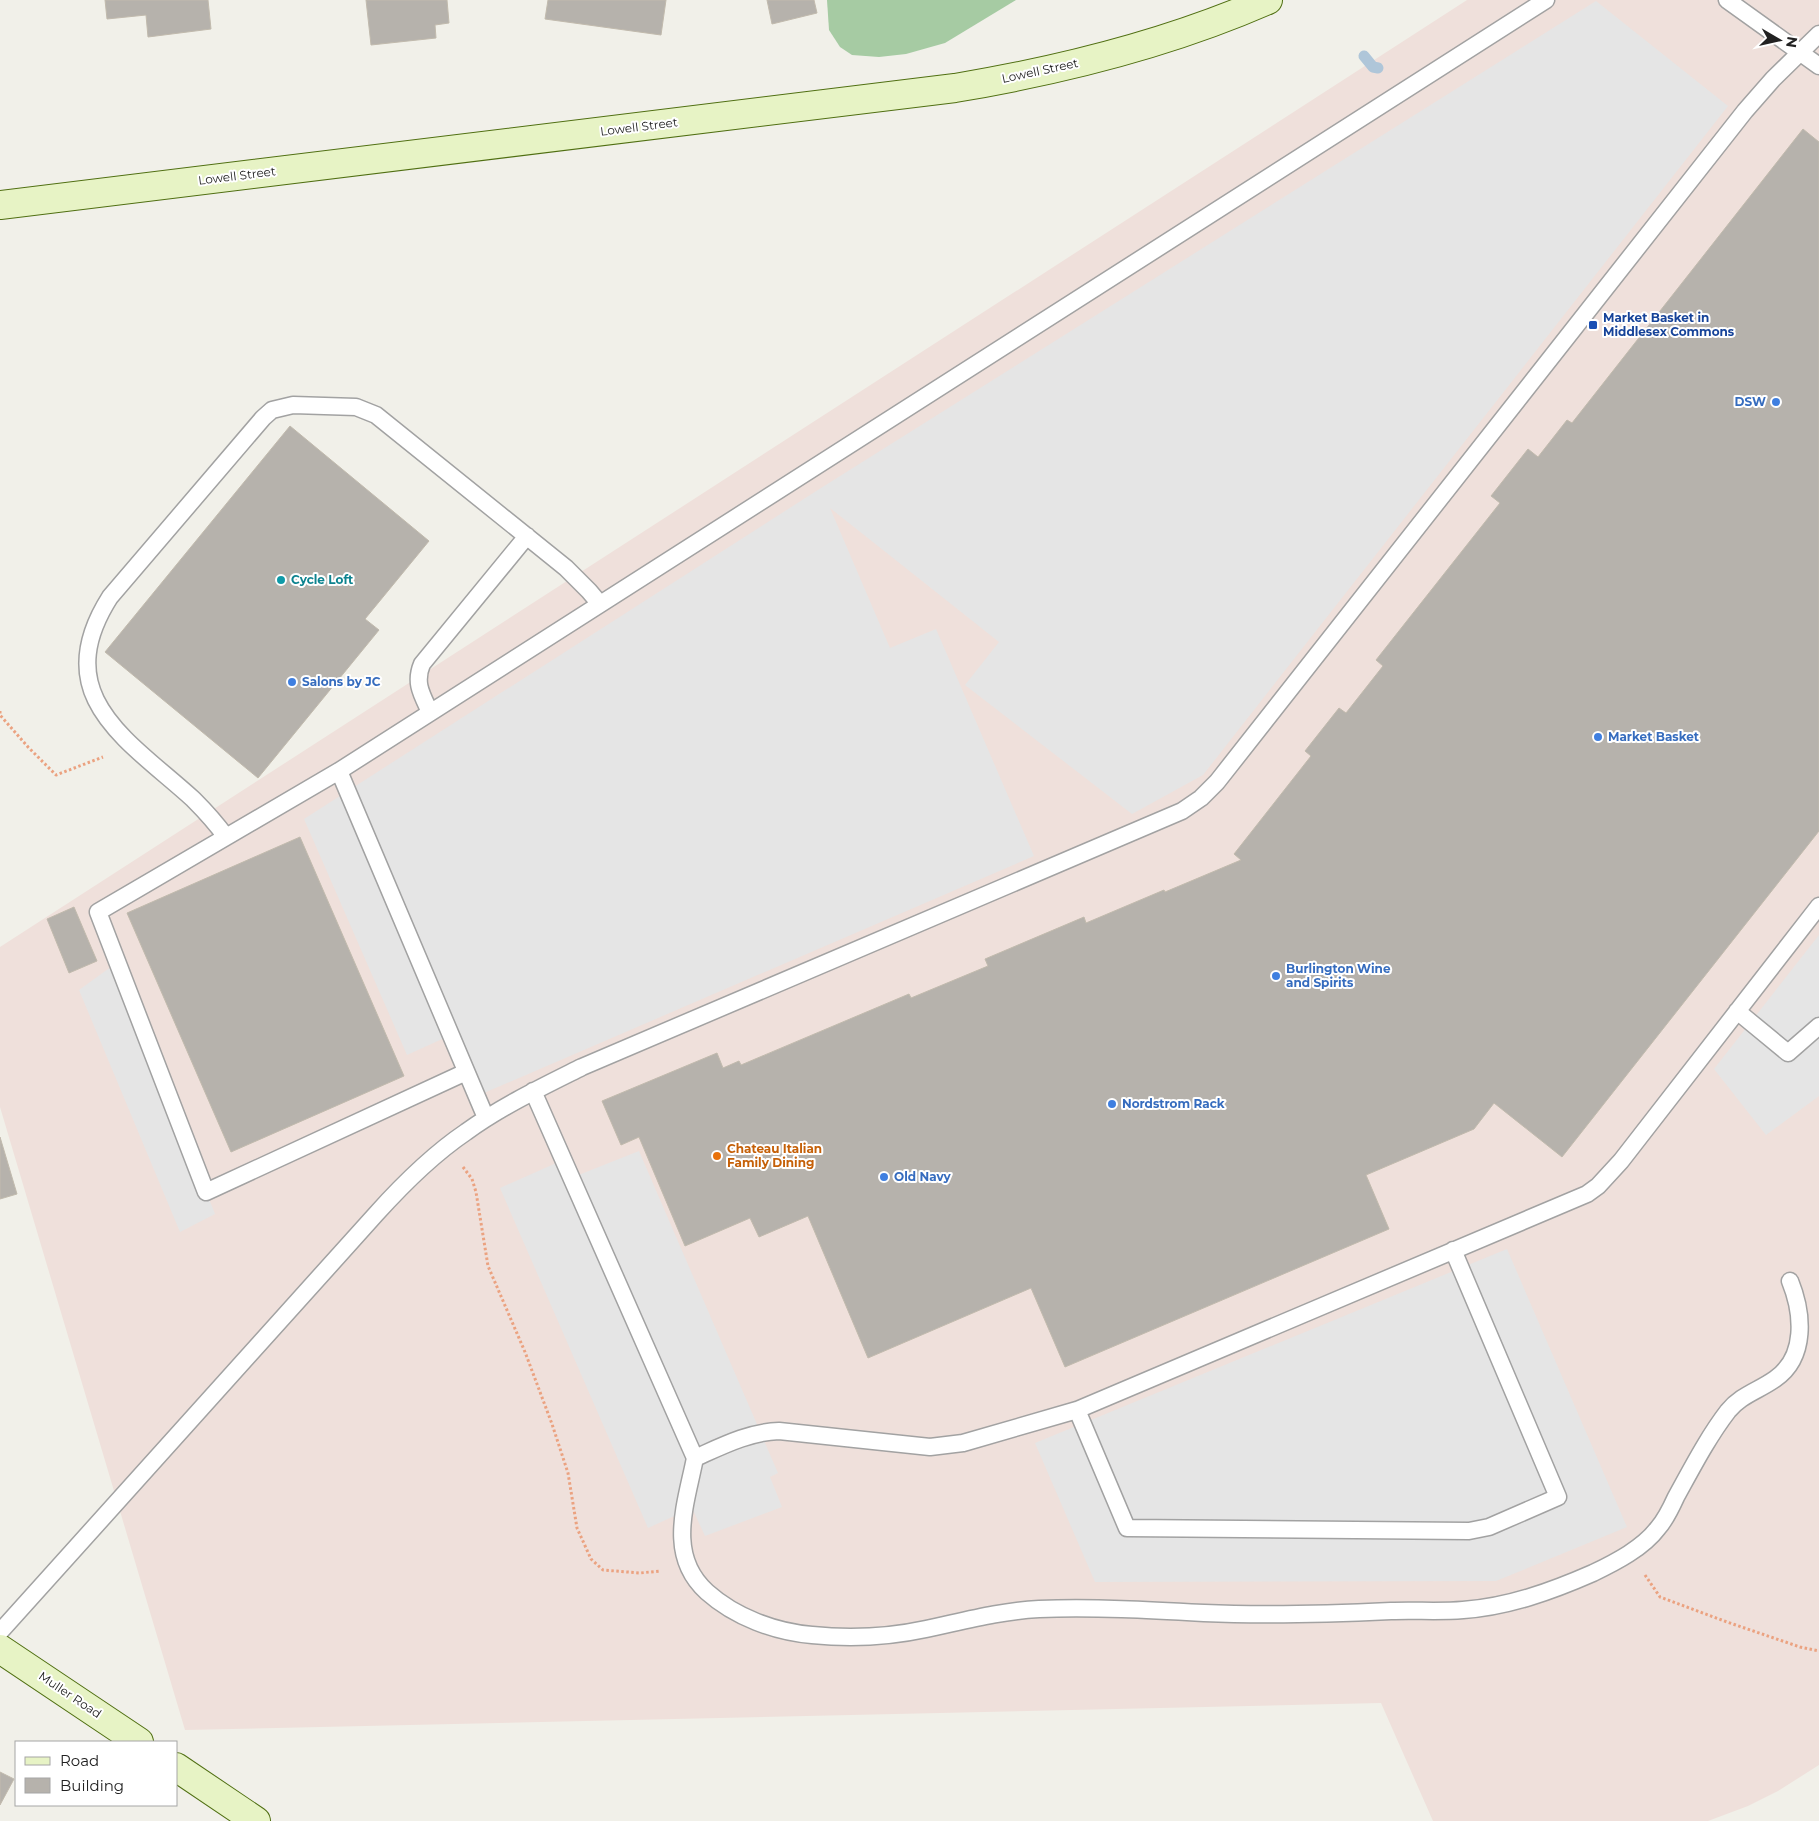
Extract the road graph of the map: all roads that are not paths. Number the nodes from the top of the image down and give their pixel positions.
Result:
1 (1268, 0) edge
2 (1546, 0) edge
3 (1727, 0) edge
4 (1819, 34) edge
5 (1800, 51) junction
6 (1819, 66) edge
7 (0, 205) edge
8 (527, 536) junction
9 (600, 604) junction
10 (430, 712) junction
11 (339, 771) junction
12 (226, 837) junction
13 (1819, 906) edge
14 (1736, 1012) junction
15 (1819, 1026) edge
16 (466, 1072) junction
17 (533, 1091) junction
18 (486, 1118) junction
19 (1453, 1250) junction
20 (1790, 1281) dead end
21 (1077, 1410) junction
22 (696, 1458) junction
23 (0, 1632) edge
24 (0, 1649) edge
25 (138, 1741) edge
26 (178, 1768) edge
27 (256, 1821) edge

1 - 7 main road, Lowell Street
2 - 9 lane
3 - 5 lane
4 - 5 lane
5 - 6 lane
5 - 17 lane
8 - 9 lane
8 - 10 lane
8 - 12 lane
9 - 10 lane
10 - 11 lane
11 - 12 lane
11 - 16 lane
12 - 16 lane
13 - 14 lane
14 - 15 lane
14 - 19 lane
16 - 18 lane
17 - 18 lane
17 - 22 lane
18 - 23 lane
19 - 21 lane
19 - 21 lane
20 - 22 lane
21 - 22 lane
24 - 25 main road, Muller Road
26 - 27 main road

